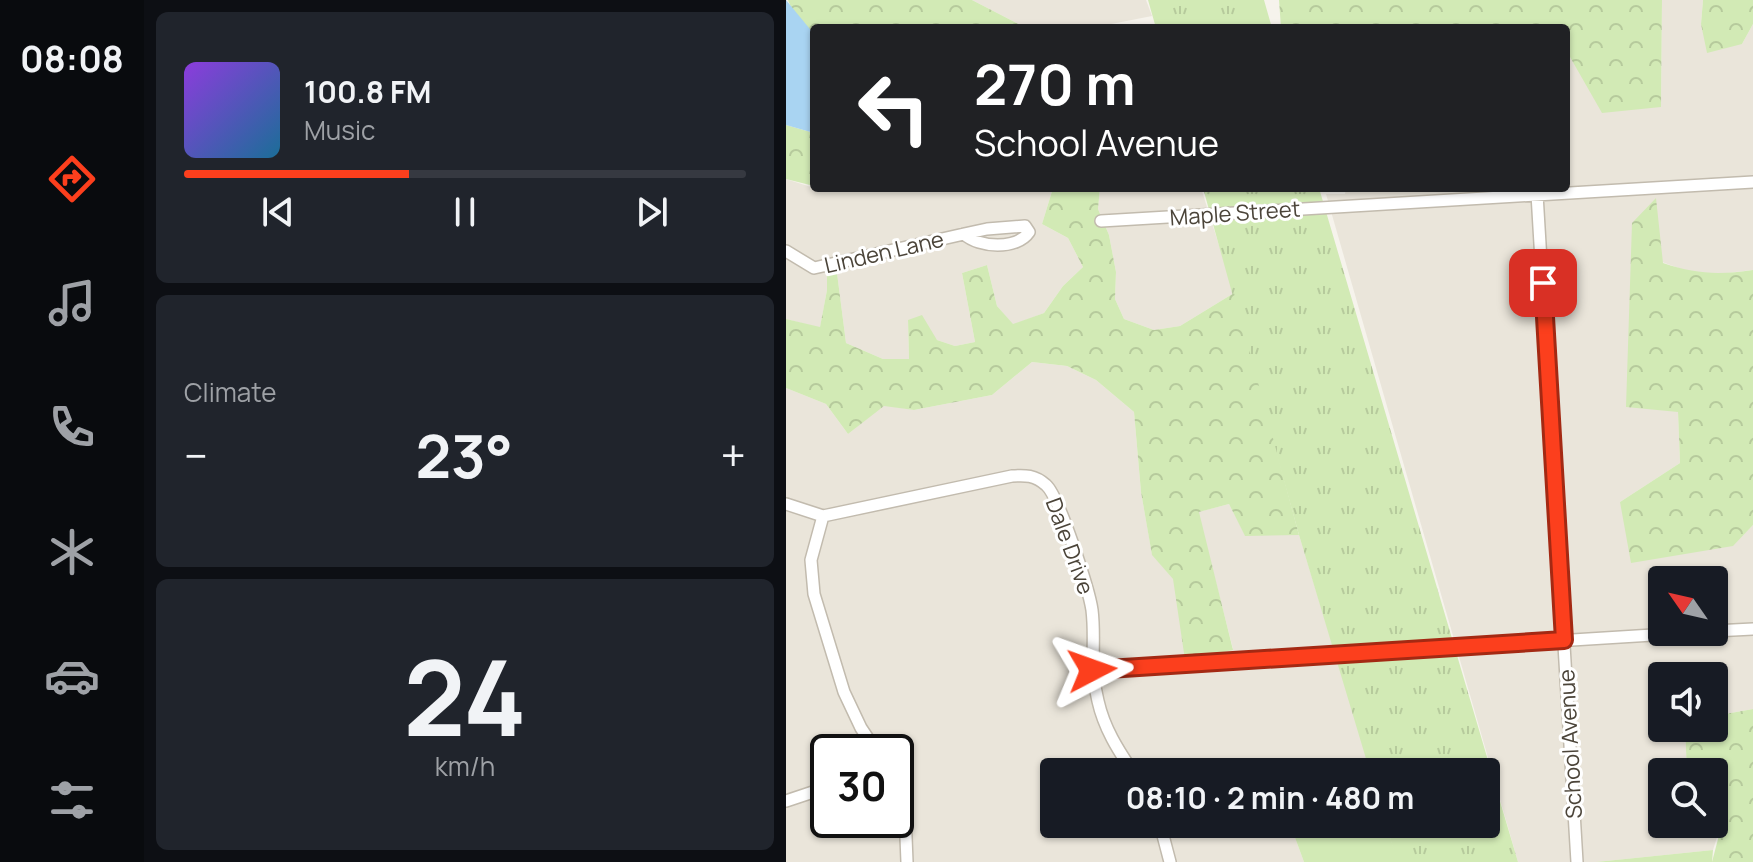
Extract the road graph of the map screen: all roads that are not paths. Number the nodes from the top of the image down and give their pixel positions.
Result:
1 (1753, 182) edge
2 (1537, 194) junction
3 (1101, 221) dead end
4 (964, 234) junction
5 (786, 251) edge
6 (786, 504) edge
7 (823, 516) junction
8 (1753, 629) edge
9 (1728, 630) edge
10 (1648, 635) edge
11 (1564, 640) junction
12 (1092, 670) junction
13 (865, 734) edge
14 (1125, 758) edge
15 (810, 793) edge
16 (786, 801) edge
17 (906, 838) edge
18 (1164, 838) edge
19 (907, 862) edge
20 (1170, 862) edge
21 (1577, 862) edge

1 - 2 street, Maple Street
2 - 3 street, Maple Street
2 - 11 street, School Avenue
4 - 4 street, Linden Lane
4 - 5 street, Linden Lane
6 - 7 street, Dale Drive
7 - 12 street, Dale Drive
7 - 13 street
8 - 9 street
10 - 11 street
11 - 12 street
11 - 21 street, School Avenue
12 - 14 street, Dale Drive
15 - 16 street
17 - 19 street
18 - 20 street

